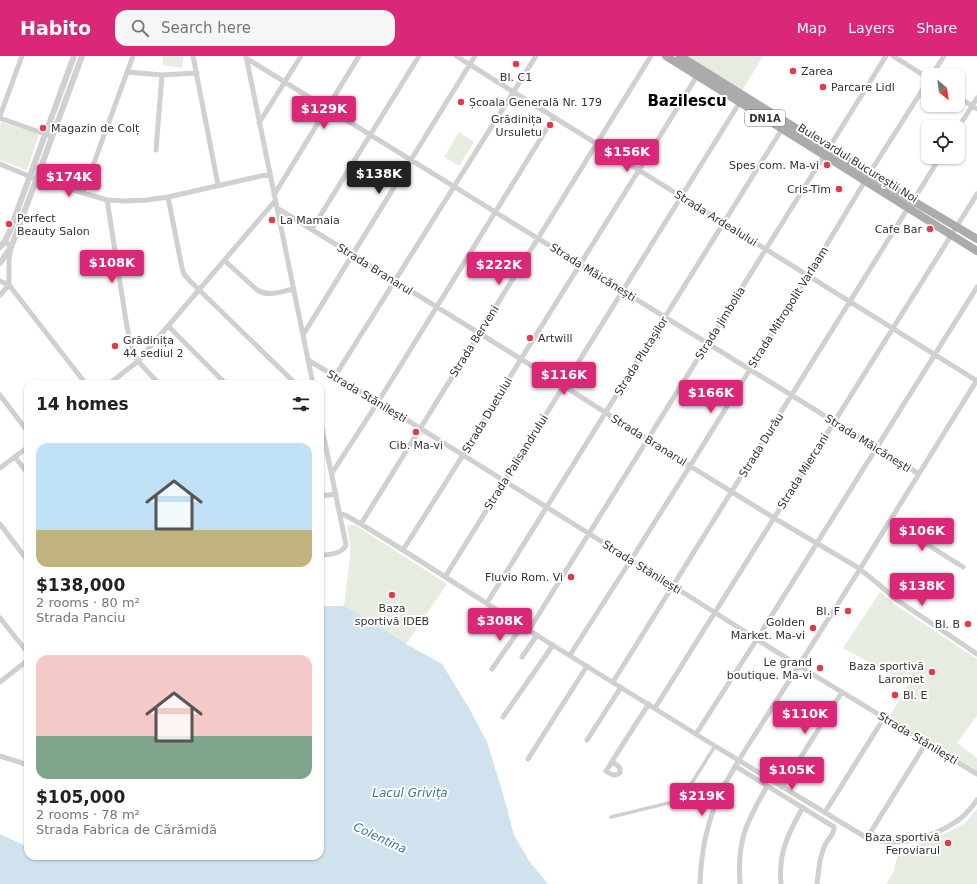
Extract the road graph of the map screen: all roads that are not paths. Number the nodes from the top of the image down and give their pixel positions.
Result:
1 (21, 56) edge
2 (74, 56) edge
3 (82, 56) edge
4 (132, 56) edge
5 (194, 56) edge
6 (301, 56) edge
7 (359, 56) edge
8 (419, 56) edge
9 (456, 56) edge
10 (475, 56) edge
11 (536, 56) edge
12 (651, 56) edge
13 (666, 56) edge
14 (680, 56) edge
15 (886, 56) edge
16 (892, 56) edge
17 (944, 56) edge
18 (246, 57) edge
19 (470, 65) junction
20 (936, 68) edge
21 (127, 72) junction
22 (197, 73) junction
23 (162, 75) junction
24 (921, 75) edge
25 (697, 76) junction
26 (285, 82) junction
27 (921, 90) edge
28 (513, 92) junction
29 (977, 98) edge
30 (965, 101) edge
31 (740, 102) junction
32 (975, 107) edge
33 (327, 108) junction
34 (0, 117) edge
35 (554, 118) junction
36 (964, 120) edge
37 (260, 123) junction
38 (782, 129) junction
39 (49, 135) junction
40 (370, 135) junction
41 (597, 144) junction
42 (156, 150) dead end
43 (826, 152) junction
44 (411, 160) junction
45 (0, 164) edge
46 (936, 164) edge
47 (639, 170) junction
48 (270, 174) junction
49 (33, 177) junction
50 (867, 177) junction
51 (218, 186) junction
52 (454, 187) junction
53 (83, 193) junction
54 (977, 194) edge
55 (274, 195) junction
56 (168, 197) junction
57 (682, 197) junction
58 (107, 200) junction
59 (275, 201) junction
60 (910, 204) junction
61 (277, 208) junction
62 (496, 213) junction
63 (724, 223) junction
64 (957, 226) junction
65 (312, 229) junction
66 (951, 235) junction
67 (538, 239) junction
68 (977, 239) edge
69 (5, 241) junction
70 (0, 247) edge
71 (10, 247) junction
72 (766, 249) junction
73 (977, 251) edge
74 (352, 254) junction
75 (225, 261) junction
76 (0, 263) edge
77 (580, 265) junction
78 (808, 275) junction
79 (0, 281) edge
80 (395, 281) junction
81 (9, 285) junction
82 (977, 287) edge
83 (293, 289) junction
84 (199, 290) junction
85 (622, 291) junction
86 (0, 296) edge
87 (850, 302) junction
88 (437, 307) junction
89 (665, 317) junction
90 (168, 326) junction
91 (892, 328) junction
92 (479, 334) junction
93 (303, 335) junction
94 (707, 344) junction
95 (934, 354) junction
96 (520, 359) junction
97 (308, 360) junction
98 (138, 361) junction
99 (750, 369) junction
100 (335, 376) junction
101 (83, 380) edge
102 (114, 380) edge
103 (155, 380) edge
104 (222, 380) edge
105 (292, 380) edge
106 (312, 380) edge
107 (977, 381) edge
108 (563, 386) junction
109 (0, 395) edge
110 (792, 395) junction
111 (378, 402) junction
112 (606, 413) junction
113 (834, 422) junction
114 (24, 427) edge
115 (420, 428) junction
116 (324, 436) edge
117 (648, 439) junction
118 (876, 448) junction
119 (24, 450) edge
120 (462, 455) junction
121 (15, 457) junction
122 (690, 466) junction
123 (0, 468) edge
124 (24, 469) edge
125 (332, 473) junction
126 (919, 474) junction
127 (504, 481) junction
128 (732, 492) junction
129 (336, 494) junction
130 (324, 496) edge
131 (547, 507) junction
132 (340, 514) junction
133 (774, 518) junction
134 (890, 522) junction
135 (0, 524) edge
136 (361, 524) junction
137 (589, 533) junction
138 (816, 543) junction
139 (403, 550) junction
140 (324, 554) edge
141 (24, 556) edge
142 (631, 560) junction
143 (963, 567) dead end
144 (860, 569) junction
145 (445, 577) junction
146 (673, 586) junction
147 (487, 603) junction
148 (714, 613) junction
149 (0, 619) edge
150 (522, 626) junction
151 (529, 630) junction
152 (537, 635) junction
153 (757, 639) junction
154 (554, 646) junction
155 (24, 648) edge
156 (977, 654) edge
157 (570, 655) junction
158 (522, 657) dead end
159 (24, 663) edge
160 (799, 666) junction
161 (585, 668) junction
162 (492, 669) dead end
163 (0, 682) edge
164 (613, 682) junction
165 (621, 687) junction
166 (842, 692) junction
167 (649, 704) junction
168 (655, 708) junction
169 (503, 718) dead end
170 (884, 718) junction
171 (696, 734) junction
172 (587, 740) dead end
173 (926, 743) junction
174 (715, 746) junction
175 (0, 756) edge
176 (528, 759) dead end
177 (739, 761) junction
178 (612, 762) dead end
179 (24, 764) edge
180 (735, 766) junction
181 (977, 774) edge
182 (768, 786) junction
183 (782, 787) junction
184 (977, 800) edge
185 (803, 808) junction
186 (824, 812) junction
187 (611, 817) dead end
188 (868, 838) junction
189 (817, 883) edge
190 (700, 884) edge
191 (740, 884) edge
192 (781, 884) edge

1 - 34 street
2 - 39 street
3 - 39 street
4 - 21 street
5 - 22 street
6 - 26 street
7 - 33 street
8 - 40 street
9 - 19 street, Strada Ardealului
10 - 19 street
11 - 28 street
12 - 41 street, Strada Berveni
13 - 25 main road, Bulevardul Bucureștii Noi / DN1A
14 - 43 main road, Bulevardul Bucureștii Noi / DN1A
15 - 43 street, Strada Jimbolia
16 - 24 street
17 - 20 street
18 - 26 street, Strada Măicănești
18 - 37 street
19 - 28 street, Strada Ardealului
19 - 44 street
21 - 23 street
21 - 53 street
22 - 23 street
22 - 51 street
23 - 42 street
25 - 31 main road, Bulevardul Bucureștii Noi / DN1A
25 - 47 street, Strada Duetului
26 - 33 street, Strada Măicănești
26 - 37 street
27 - 50 street, Strada Mitropolit Varlaam
28 - 35 street, Strada Ardealului
28 - 52 street
29 - 32 street
30 - 32 street
31 - 38 main road, Bulevardul Bucureștii Noi / DN1A
31 - 57 street, Strada Palisandrului
32 - 36 street
33 - 40 street, Strada Măicănești
33 - 55 street
34 - 39 street
35 - 41 street, Strada Ardealului
35 - 62 street
37 - 48 street
38 - 43 main road, Bulevardul Bucureștii Noi / DN1A
38 - 63 street, Strada Plutașilor
39 - 49 street
40 - 44 street, Strada Măicănești
40 - 65 street
41 - 47 street, Strada Ardealului
41 - 67 street, Strada Berveni
43 - 50 main road, Bulevardul Bucureștii Noi / DN1A
43 - 72 street, Strada Jimbolia
44 - 52 street, Strada Măicănești
44 - 74 street
45 - 49 street
46 - 60 street, Strada Durău
47 - 57 street, Strada Ardealului
47 - 77 street, Strada Duetului
48 - 51 street
48 - 55 street
49 - 53 street
49 - 69 street
49 - 71 street
50 - 60 main road, Bulevardul Bucureștii Noi / DN1A
50 - 78 street, Strada Mitropolit Varlaam
51 - 56 street
52 - 62 street, Strada Măicănești
52 - 80 street
53 - 58 street
54 - 64 street, Strada Miercani
55 - 59 street
56 - 58 street
56 - 84 street
57 - 63 street, Strada Ardealului
57 - 85 street, Strada Palisandrului
58 - 98 street
59 - 61 street
59 - 75 street
60 - 64 main road, Bulevardul Bucureștii Noi / DN1A
60 - 66 main road, Bulevardul Bucureștii Noi / DN1A
60 - 87 street, Strada Durău
61 - 65 street, Strada Branarul
61 - 83 street
62 - 67 street, Strada Măicănești
62 - 88 street
63 - 72 street, Strada Ardealului
63 - 89 street, Strada Plutașilor
64 - 66 street, Strada Miercani
64 - 68 main road, Bulevardul Bucureștii Noi / DN1A
65 - 74 street, Strada Branarul
66 - 73 main road, Bulevardul Bucureștii Noi / DN1A
66 - 91 street, Strada Miercani
67 - 77 street, Strada Măicănești
67 - 92 street, Strada Berveni
69 - 70 street
69 - 71 street
71 - 76 street
71 - 81 street
72 - 78 street, Strada Ardealului
72 - 94 street, Strada Jimbolia
74 - 80 street, Strada Branarul
74 - 93 street
75 - 83 street
75 - 84 street
77 - 85 street, Strada Măicănești
77 - 96 street, Strada Duetului
78 - 87 street, Strada Ardealului
78 - 99 street, Strada Mitropolit Varlaam
79 - 81 street
80 - 88 street, Strada Branarul
80 - 100 street
81 - 86 street
81 - 101 street
82 - 95 street
83 - 93 street
84 - 90 street
84 - 105 street
85 - 89 street, Strada Măicănești
85 - 108 street, Strada Palisandrului
87 - 91 street, Strada Ardealului
87 - 110 street, Strada Durău
88 - 92 street, Strada Branarul
88 - 111 street
89 - 94 street, Strada Măicănești
89 - 112 street, Strada Plutașilor
90 - 98 street
90 - 104 street
91 - 95 street, Strada Ardealului
91 - 113 street, Strada Miercani
92 - 96 street, Strada Branarul
92 - 115 street, Strada Berveni
93 - 97 street
94 - 99 street, Strada Măicănești
94 - 117 street, Strada Jimbolia
95 - 107 street, Strada Ardealului
95 - 118 street
96 - 108 street, Strada Branarul
96 - 120 street, Strada Duetului
97 - 100 street, Strada Stănilești
97 - 106 street
98 - 102 street
98 - 103 street
99 - 110 street, Strada Măicănești
99 - 122 street, Strada Mitropolit Varlaam
100 - 111 street, Strada Stănilești
107 - 126 street
108 - 112 street, Strada Branarul
108 - 127 street, Strada Palisandrului
109 - 114 street
110 - 113 street, Strada Măicănești
110 - 128 street, Strada Durău
111 - 115 street, Strada Stănilești
111 - 125 street
112 - 117 street, Strada Branarul
112 - 131 street, Strada Plutașilor
113 - 118 street, Strada Măicănești
113 - 133 street, Strada Miercani
115 - 120 street, Strada Stănilești
115 - 136 street, Strada Berveni
116 - 125 street
117 - 122 street, Strada Branarul
117 - 137 street, Strada Jimbolia
118 - 126 street, Strada Măicănești
118 - 138 street
119 - 121 street
120 - 127 street, Strada Stănilești
120 - 139 street, Strada Duetului
121 - 123 street
121 - 124 street
122 - 128 street, Strada Branarul
122 - 142 street, Strada Mitropolit Varlaam
125 - 129 street
126 - 134 street
127 - 131 street, Strada Stănilești
127 - 145 street, Strada Palisandrului
128 - 133 street, Strada Branarul
128 - 146 street, Strada Durău
129 - 130 street
129 - 132 street
131 - 137 street, Strada Stănilești
131 - 147 street, Strada Plutașilor
132 - 136 street
132 - 140 street
133 - 138 street, Strada Branarul
133 - 148 street, Strada Miercani
134 - 143 street
134 - 144 street
135 - 141 street
136 - 139 street
137 - 142 street, Strada Stănilești
137 - 151 street, Strada Jimbolia
138 - 144 street, Strada Branarul
138 - 153 street
139 - 145 street
142 - 146 street, Strada Stănilești
142 - 157 street, Strada Mitropolit Varlaam
144 - 156 street, Strada Branarul
144 - 160 street
145 - 147 street
146 - 148 street, Strada Stănilești
146 - 164 street, Strada Durău
147 - 150 street
148 - 153 street, Strada Stănilești
148 - 168 street, Strada Miercani
149 - 155 street
150 - 151 street
150 - 162 street
151 - 152 street
152 - 154 street
152 - 158 street
153 - 160 street, Strada Stănilești
153 - 171 street
154 - 157 street
154 - 169 street
157 - 161 street
159 - 163 street
160 - 166 street, Strada Stănilești
160 - 177 street
161 - 164 street
161 - 176 street
164 - 165 street
165 - 167 street
165 - 172 street
166 - 170 street, Strada Stănilești
166 - 183 street
167 - 168 street
167 - 178 street
168 - 171 street
170 - 173 street, Strada Stănilești
170 - 186 street
171 - 174 street
173 - 181 street, Strada Stănilești
173 - 188 street
174 - 177 street
174 - 187 street
175 - 179 street
177 - 180 street
177 - 183 street
180 - 182 street
180 - 190 street
182 - 185 street
182 - 191 street
183 - 186 street
184 - 188 street
185 - 189 street
185 - 192 street
186 - 188 street

